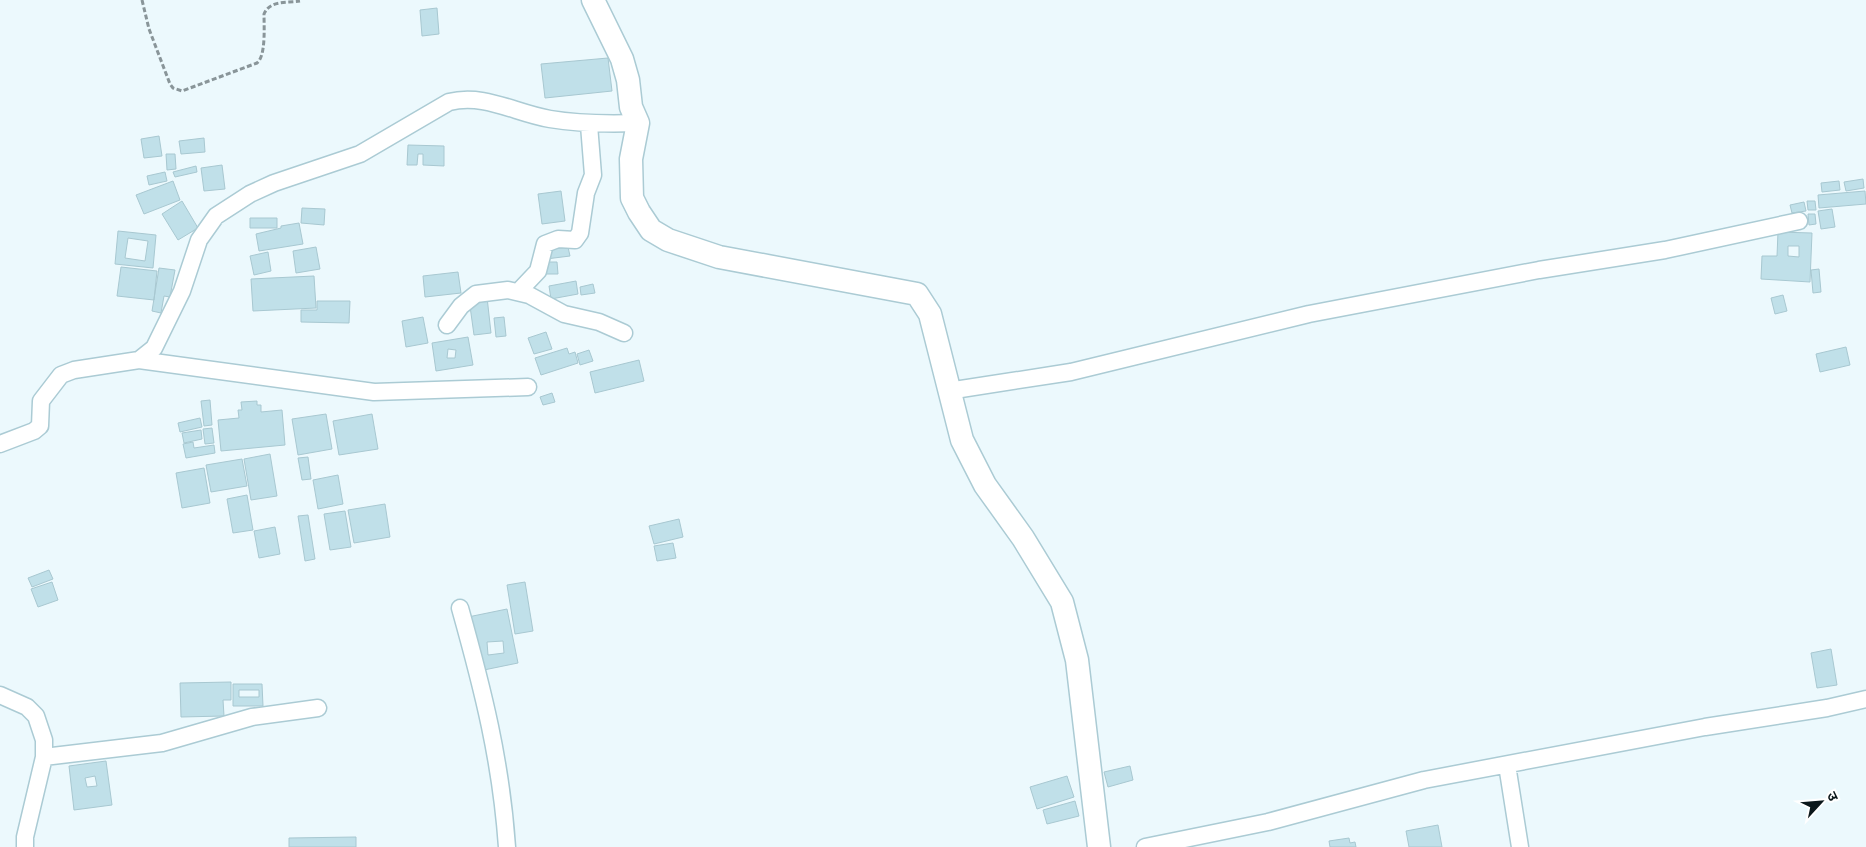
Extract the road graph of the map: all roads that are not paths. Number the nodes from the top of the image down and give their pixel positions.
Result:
1 (593, 0) edge
2 (638, 123) junction
3 (589, 125) junction
4 (1799, 221) dead end
5 (519, 291) junction
6 (447, 325) dead end
7 (624, 333) dead end
8 (139, 360) junction
9 (528, 387) dead end
10 (948, 391) junction
11 (0, 444) edge
12 (460, 608) dead end
13 (0, 695) edge
14 (1866, 699) edge
15 (318, 708) dead end
16 (44, 757) junction
17 (1507, 765) junction
18 (25, 847) edge
19 (507, 847) edge
20 (1099, 847) edge
21 (1145, 847) edge
22 (1520, 847) edge

1 - 2 street
2 - 3 street
2 - 10 street
3 - 5 street
3 - 8 street
4 - 10 street
5 - 6 street
5 - 7 street
8 - 9 street
8 - 11 street
10 - 20 street
12 - 19 street
13 - 16 street
14 - 17 street
15 - 16 street
16 - 18 street
17 - 21 street
17 - 22 street

